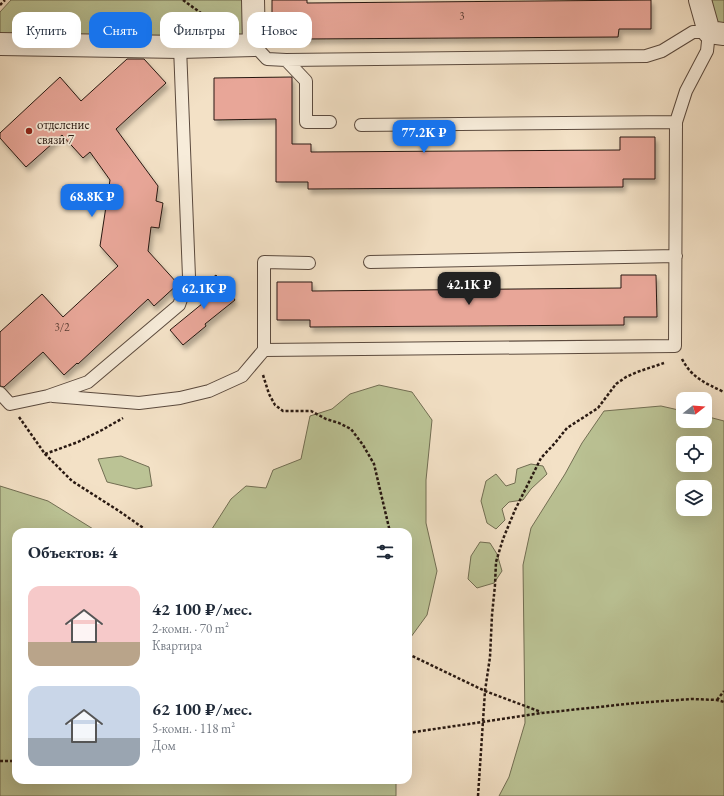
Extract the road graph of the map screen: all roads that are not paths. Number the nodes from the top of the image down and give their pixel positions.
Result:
1 (254, 0) edge
2 (700, 0) edge
3 (253, 12) edge
4 (717, 33) edge
5 (0, 44) edge
6 (160, 47) edge
7 (180, 48) edge
8 (254, 48) edge
9 (286, 60) junction
10 (330, 122) dead end
11 (676, 122) junction
12 (361, 125) dead end
13 (676, 256) junction
14 (370, 262) dead end
15 (309, 263) dead end
16 (264, 350) junction
17 (0, 393) edge
18 (48, 396) junction

1 - 3 street
2 - 4 street
4 - 9 lane
4 - 11 lane
5 - 6 street
7 - 18 lane
8 - 9 lane
9 - 10 lane
11 - 12 lane
11 - 13 lane
13 - 14 lane
13 - 16 lane
15 - 16 lane
16 - 18 lane
17 - 18 lane

